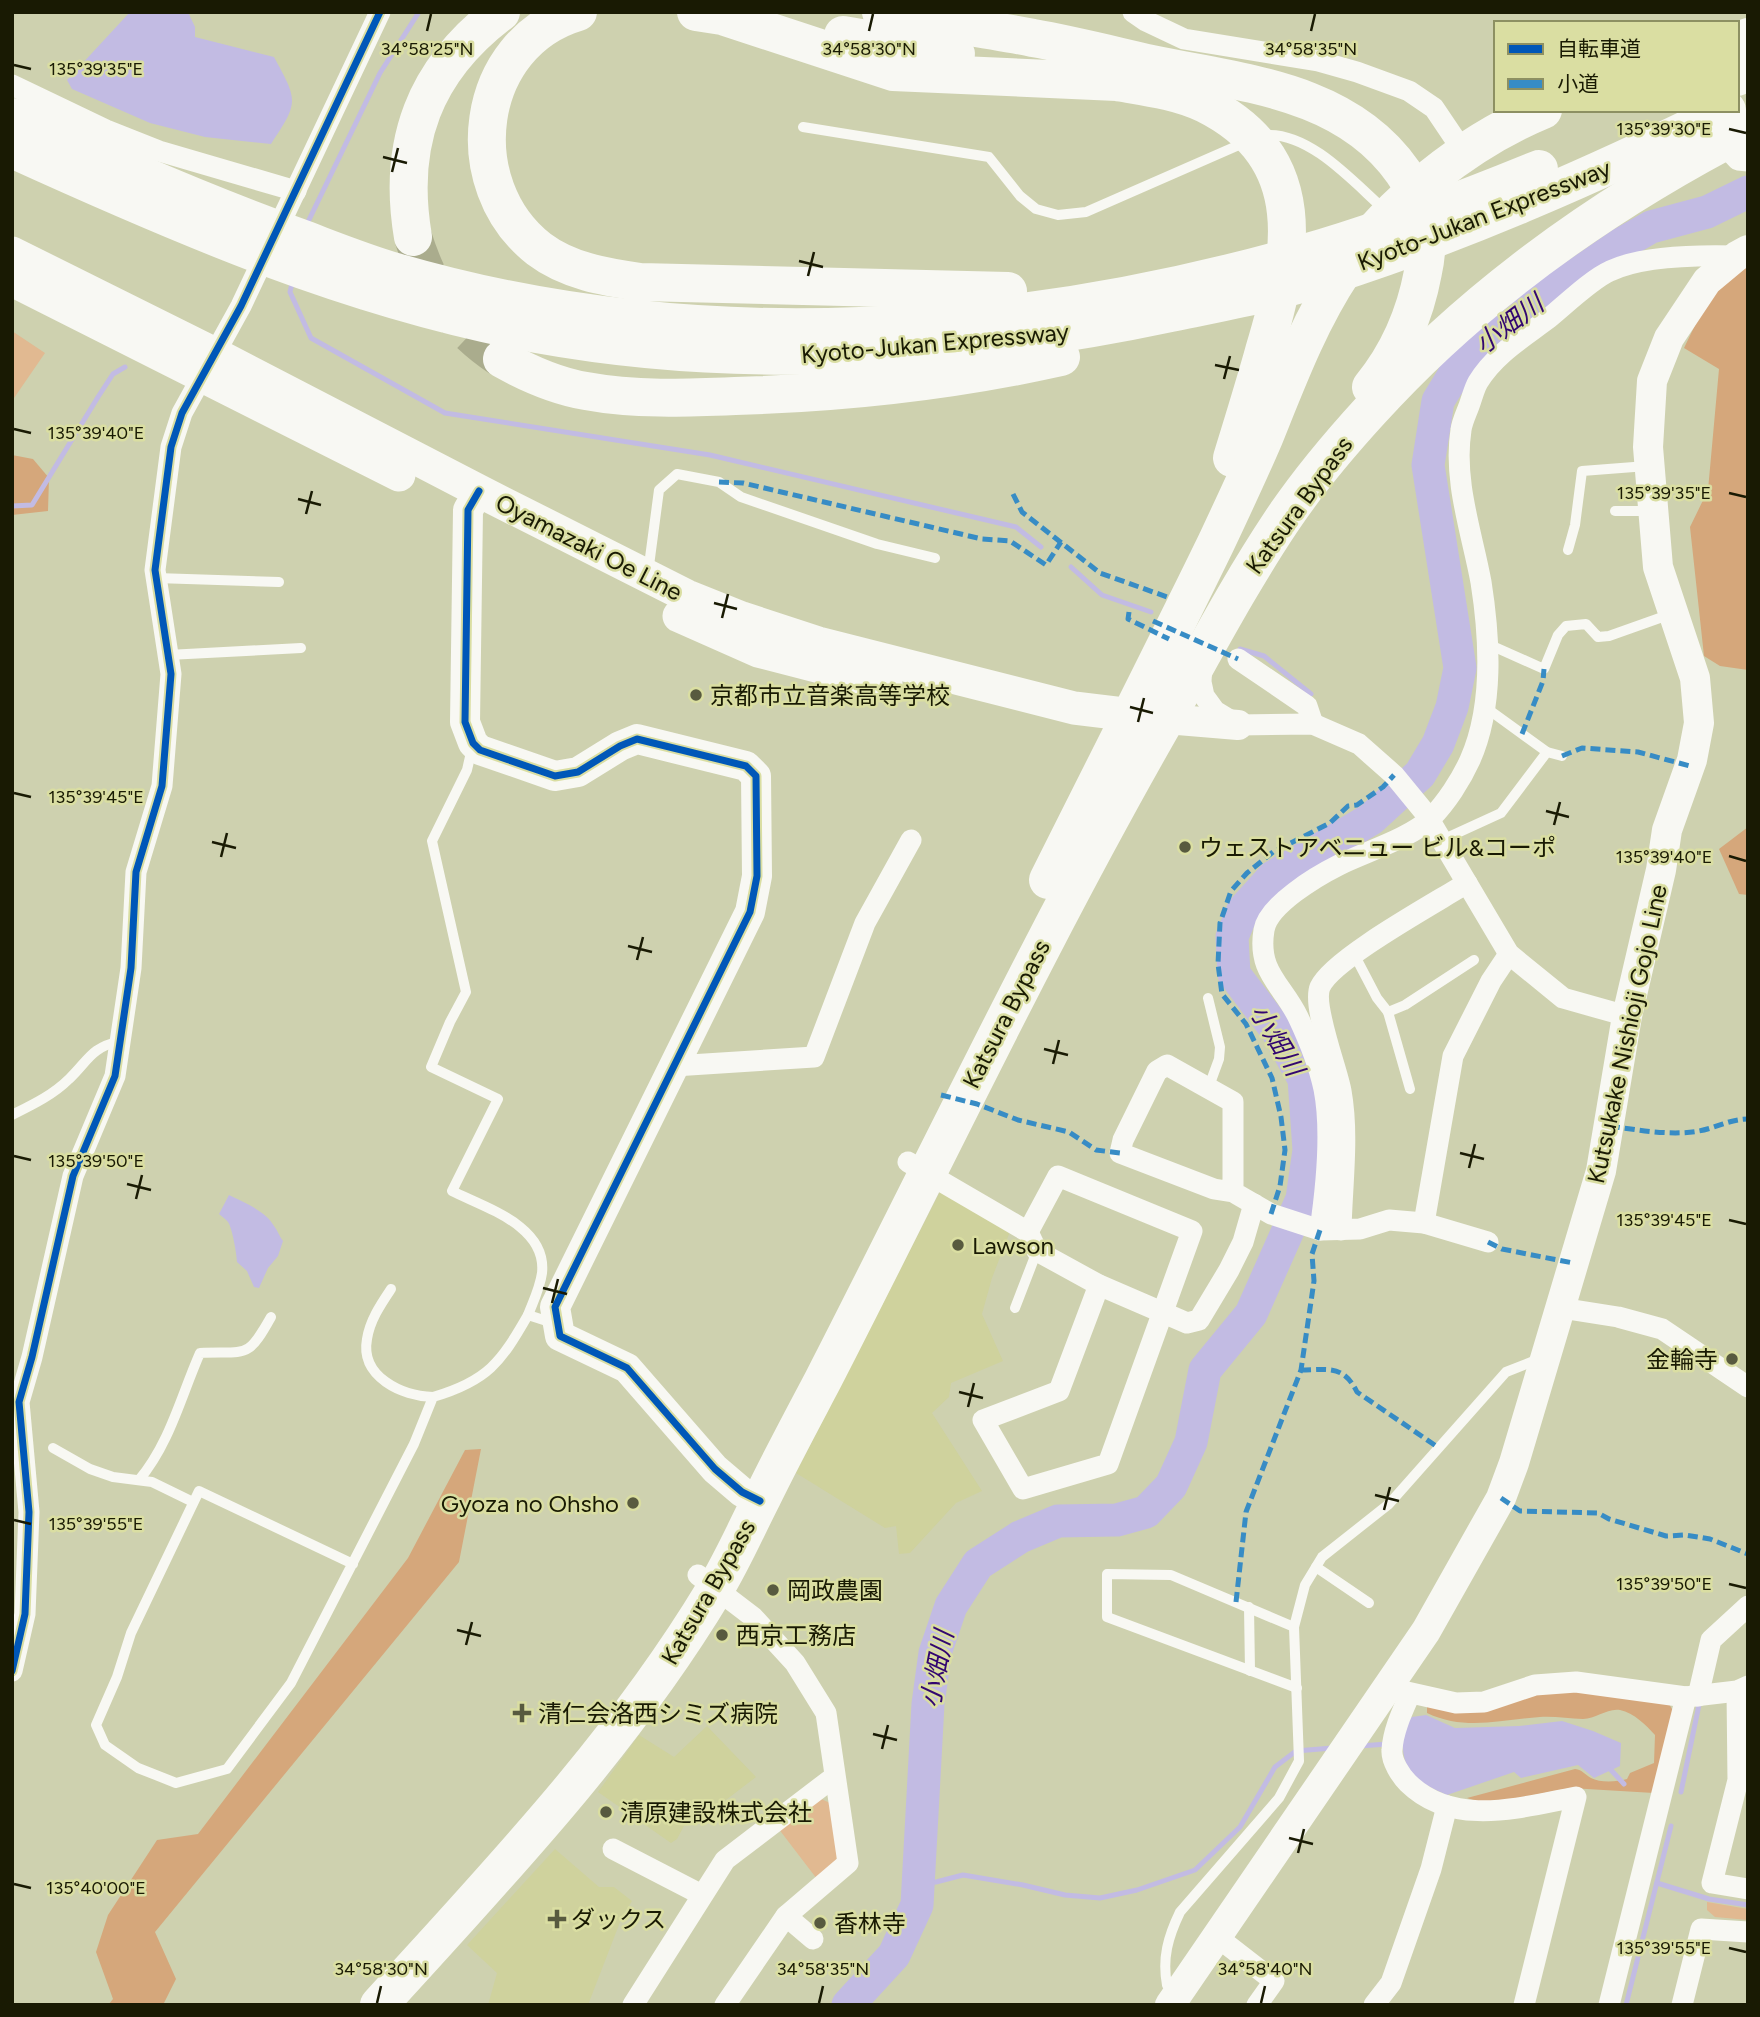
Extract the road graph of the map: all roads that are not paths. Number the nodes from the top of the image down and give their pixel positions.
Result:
1 (380, 12) edge
2 (501, 12) edge
3 (578, 12) edge
4 (881, 12) edge
5 (982, 12) edge
6 (1133, 12) edge
7 (709, 14) edge
8 (1156, 65) junction
9 (12, 85) edge
10 (1748, 100) edge
11 (1748, 106) edge
12 (1539, 112) edge
13 (1664, 112) edge
14 (12, 117) edge
15 (1736, 124) edge
16 (803, 127) dead end
17 (1268, 135) dead end
18 (1239, 145) dead end
19 (12, 149) edge
20 (1465, 154) junction
21 (296, 191) junction
22 (1467, 211) junction
23 (1390, 214) junction
24 (241, 232) junction
25 (413, 237) tunnel mouth
26 (12, 253) edge
27 (1742, 253) edge
28 (12, 280) edge
29 (1199, 304) junction
30 (502, 359) tunnel mouth
31 (209, 365) junction
32 (1650, 466) junction
33 (473, 501) junction
34 (1615, 511) dead end
35 (1654, 511) junction
36 (1567, 550) dead end
37 (935, 558) dead end
38 (648, 576) junction
39 (156, 579) junction
40 (279, 582) dead end
41 (1218, 587) junction
42 (1674, 613) junction
43 (1488, 644) junction
44 (301, 648) dead end
45 (168, 655) junction
46 (1220, 657) junction
47 (1485, 707) junction
48 (1141, 720) junction
49 (1313, 724) junction
50 (1238, 725) junction
51 (473, 743) junction
52 (1547, 752) junction
53 (1562, 756) dead end
54 (1427, 817) junction
55 (911, 840) dead end
56 (1442, 840) junction
57 (1467, 883) junction
58 (1354, 954) junction
59 (1509, 954) junction
60 (1474, 960) dead end
61 (1208, 998) dead end
62 (1388, 1012) junction
63 (1627, 1016) junction
64 (120, 1041) junction
65 (674, 1066) junction
66 (1208, 1088) junction
67 (1410, 1089) dead end
68 (12, 1115) edge
69 (918, 1168) junction
70 (1233, 1192) junction
71 (1262, 1209) junction
72 (1424, 1223) junction
73 (1324, 1229) junction
74 (1028, 1232) junction
75 (1488, 1242) dead end
76 (1037, 1251) junction
77 (1099, 1285) junction
78 (391, 1289) dead end
79 (1015, 1308) dead end
80 (1561, 1308) junction
81 (1164, 1312) junction
82 (528, 1315) junction
83 (271, 1317) dead end
84 (559, 1325) junction
85 (22, 1356) edge
86 (1545, 1357) junction
87 (1748, 1387) edge
88 (433, 1397) junction
89 (53, 1448) dead end
90 (139, 1480) junction
91 (751, 1497) junction
92 (193, 1502) junction
93 (353, 1564) junction
94 (1316, 1567) junction
95 (707, 1581) junction
96 (1369, 1603) dead end
97 (1748, 1606) edge
98 (1249, 1607) junction
99 (1294, 1627) junction
100 (12, 1671) edge
101 (1250, 1671) junction
102 (1297, 1688) junction
103 (1743, 1689) edge
104 (1398, 1690) junction
105 (1692, 1696) junction
106 (834, 1777) junction
107 (1447, 1806) junction
108 (613, 1849) dead end
109 (1748, 1889) edge
110 (702, 1895) junction
111 (786, 1916) junction
112 (1748, 1932) edge
113 (1216, 1936) junction
114 (813, 1939) dead end
115 (1180, 2001) edge
116 (351, 2005) edge
117 (379, 2005) edge
118 (633, 2005) edge
119 (725, 2005) edge
120 (1257, 2005) edge
121 (1374, 2005) edge
122 (1524, 2005) edge
123 (1609, 2005) edge
124 (1682, 2005) edge

1 - 21 street
2 - 25 highway
3 - 29 highway
4 - 8 highway
5 - 8 highway
6 - 20 street
7 - 41 highway
8 - 41 highway
9 - 21 street
10 - 15 highway, Kyoto-Jukan Expressway
11 - 15 highway
12 - 20 highway, Katsura Bypass
13 - 22 highway, Kyoto-Jukan Expressway
14 - 24 highway, Kyoto-Jukan Expressway
15 - 22 highway, Kyoto-Jukan Expressway
15 - 41 highway, Katsura Bypass
15 - 41 highway
16 - 18 lane
17 - 23 lane
19 - 24 highway, Kyoto-Jukan Expressway
20 - 23 highway, Katsura Bypass
21 - 31 street
22 - 29 highway, Kyoto-Jukan Expressway
22 - 29 highway, Kyoto-Jukan Expressway
23 - 41 highway, Katsura Bypass
24 - 29 highway, Kyoto-Jukan Expressway
26 - 31 main road, Oyamazaki Oe Line
27 - 32 main road, Kutsukake Nishioji Gojo Line
27 - 43 street
28 - 31 main road, Oyamazaki Oe Line
29 - 30 highway
31 - 33 main road, Oyamazaki Oe Line
31 - 39 street
32 - 35 main road, Kutsukake Nishioji Gojo Line
32 - 36 lane
33 - 38 main road, Oyamazaki Oe Line
33 - 48 main road, Oyamazaki Oe Line
33 - 51 main road
34 - 35 lane
35 - 42 main road, Kutsukake Nishioji Gojo Line
37 - 38 lane
38 - 48 main road, Oyamazaki Oe Line
39 - 40 lane
39 - 45 street
41 - 46 highway, Katsura Bypass
41 - 48 highway
42 - 43 lane
42 - 63 main road, Kutsukake Nishioji Gojo Line
43 - 47 street
44 - 45 lane
45 - 64 street
46 - 48 highway, Katsura Bypass
46 - 49 street
46 - 50 street
47 - 52 lane
47 - 54 street
48 - 50 main road
48 - 69 highway, Katsura Bypass
49 - 50 street
49 - 54 street
51 - 65 main road
51 - 82 lane
52 - 53 lane
52 - 56 lane
54 - 56 street
54 - 73 street
55 - 65 street
56 - 57 street
57 - 58 street
57 - 59 street
58 - 62 lane
58 - 73 street
59 - 63 street
59 - 72 street
60 - 62 lane
61 - 66 lane
62 - 67 lane
63 - 80 main road, Kutsukake Nishioji Gojo Line
64 - 68 lane
64 - 85 street
65 - 84 main road
66 - 70 street
66 - 70 street
69 - 74 street
69 - 91 highway, Katsura Bypass
70 - 71 street
71 - 73 street
71 - 81 street
72 - 73 street
72 - 75 street
74 - 76 street
74 - 81 street
76 - 77 street
76 - 79 lane
77 - 81 street
77 - 81 street
78 - 88 lane
80 - 86 main road, Kutsukake Nishioji Gojo Line
80 - 87 street
82 - 84 lane
82 - 88 lane
83 - 90 lane
84 - 91 main road
85 - 100 street
86 - 94 lane
86 - 104 main road, Kutsukake Nishioji Gojo Line
88 - 93 lane
89 - 90 lane
90 - 92 lane
91 - 95 highway, Katsura Bypass
92 - 93 lane
92 - 93 lane
94 - 96 lane
94 - 99 lane
95 - 106 street
95 - 116 highway, Katsura Bypass
95 - 117 highway, Katsura Bypass
97 - 105 street
98 - 99 lane
98 - 101 lane
98 - 101 lane
99 - 102 lane
101 - 102 lane
102 - 115 lane
103 - 105 street
103 - 109 street
104 - 105 street
104 - 107 street
104 - 113 main road, Kutsukake Nishioji Gojo Line
105 - 123 street
106 - 110 street
106 - 111 street
107 - 121 street
107 - 122 street
108 - 110 street
110 - 118 street
111 - 114 street
111 - 119 street
112 - 124 street
113 - 115 main road, Kutsukake Nishioji Gojo Line
113 - 120 street

